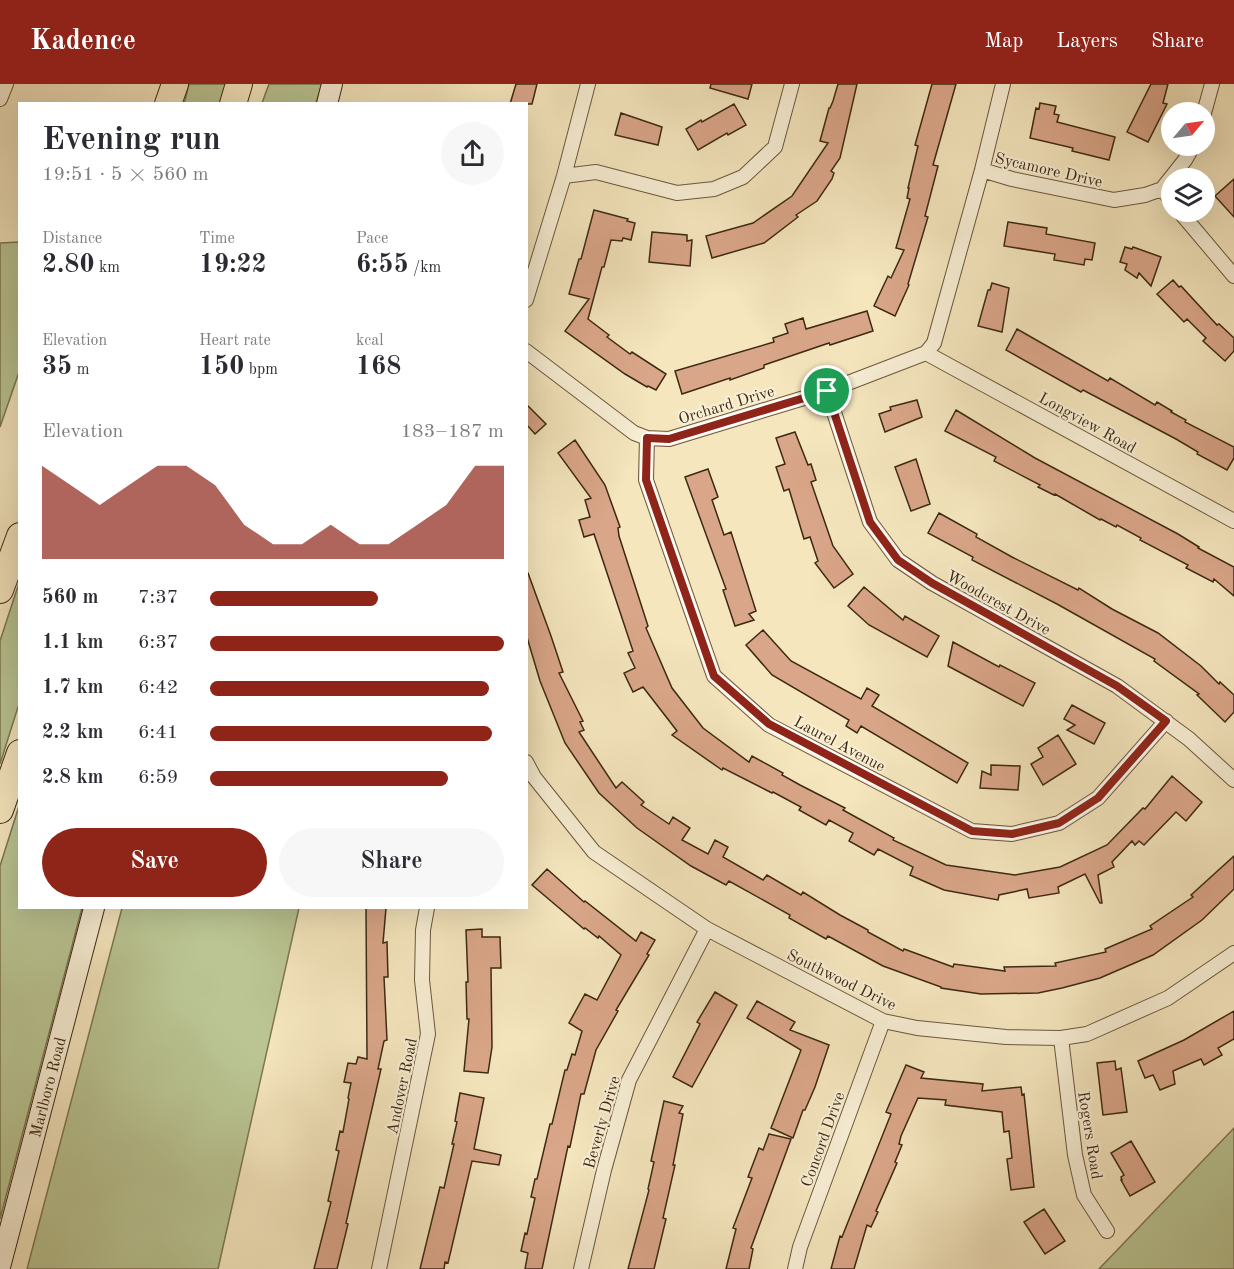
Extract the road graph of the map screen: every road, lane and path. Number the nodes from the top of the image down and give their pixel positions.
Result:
1 (6, 84) edge
2 (175, 84) edge
3 (239, 84) edge
4 (332, 84) edge
5 (588, 84) edge
6 (792, 84) edge
7 (1003, 84) edge
8 (1212, 84) edge
9 (0, 99) edge
10 (169, 102) edge
11 (234, 102) edge
12 (328, 102) edge
13 (1207, 102) edge
14 (982, 170) junction
15 (564, 176) junction
16 (1161, 189) edge
17 (1188, 222) edge
18 (1234, 276) edge
19 (528, 293) edge
20 (528, 353) edge
21 (926, 353) junction
22 (827, 391) junction
23 (647, 438) junction
24 (1234, 521) edge
25 (18, 541) edge
26 (0, 590) edge
27 (1166, 721) junction
28 (18, 759) edge
29 (530, 780) edge
30 (1234, 780) edge
31 (0, 810) edge
32 (94, 909) edge
33 (427, 909) edge
34 (707, 928) junction
35 (1234, 953) edge
36 (884, 1021) junction
37 (1061, 1038) junction
38 (1107, 1231) dead end
39 (0, 1267) edge
40 (380, 1269) edge
41 (581, 1269) edge
42 (795, 1269) edge

1 - 9 street
2 - 10 highway
3 - 11 highway
4 - 12 street
5 - 15 street
6 - 15 street
7 - 14 street
8 - 13 street
14 - 16 street, Sycamore Drive
14 - 21 street
15 - 19 street
17 - 18 street
20 - 23 street
21 - 22 street, Orchard Drive
21 - 24 street, Longview Road
22 - 23 street, Orchard Drive
22 - 27 street, Woodcrest Drive
23 - 27 street, Laurel Avenue
25 - 26 highway
27 - 30 street, Woodcrest Drive
28 - 31 highway
29 - 34 street, Southwood Drive
32 - 39 street, Marlboro Road
33 - 40 street, Andover Road
34 - 36 street, Southwood Drive
34 - 41 street, Beverly Drive
35 - 37 street, Southwood Drive
36 - 37 street, Southwood Drive
36 - 42 street, Concord Drive
37 - 38 street, Rogers Road

